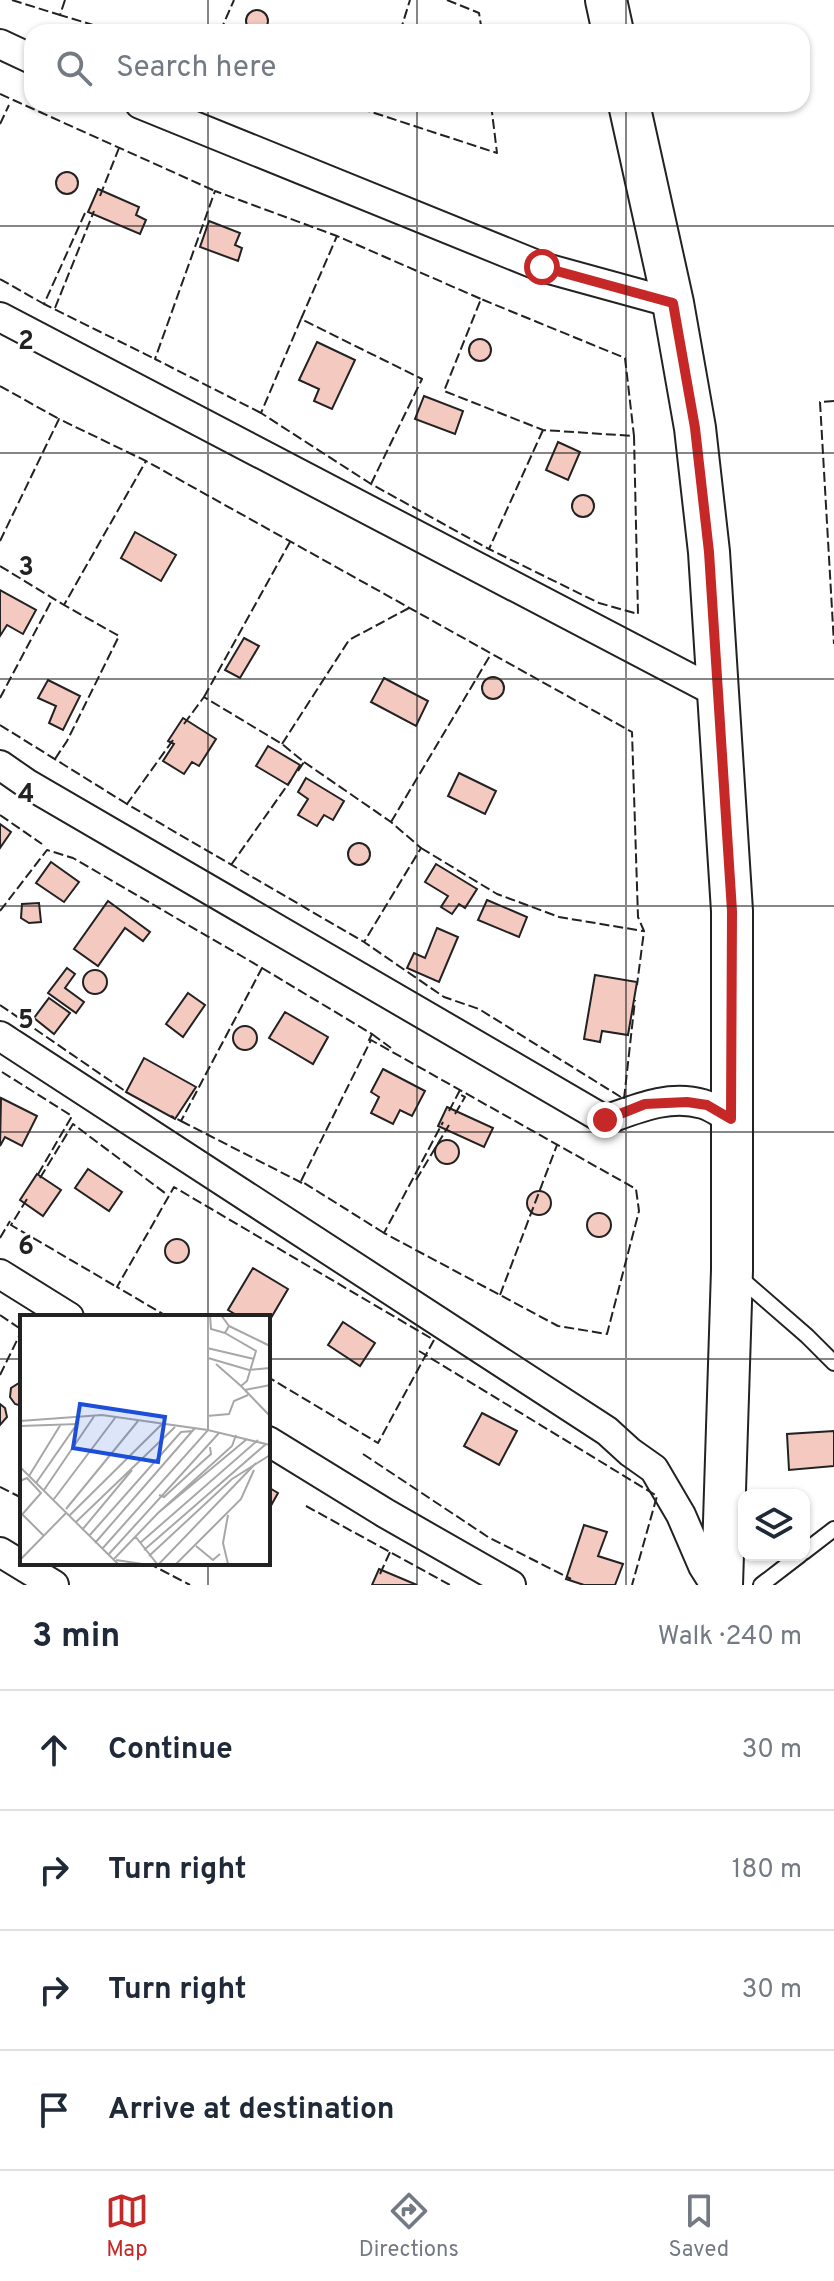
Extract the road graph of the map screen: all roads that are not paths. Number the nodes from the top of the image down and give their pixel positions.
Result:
1 (606, 0) edge
2 (611, 24) edge
3 (0, 44) edge
4 (24, 55) edge
5 (160, 112) edge
6 (631, 112) edge
7 (673, 303) junction
8 (0, 317) edge
9 (716, 692) junction
10 (0, 765) edge
11 (0, 1036) edge
12 (731, 1119) junction
13 (732, 1270) junction
14 (0, 1274) edge
15 (66, 1315) edge
16 (834, 1363) edge
17 (270, 1442) edge
18 (834, 1529) edge
19 (810, 1547) edge
20 (0, 1552) edge
21 (792, 1561) edge
22 (20, 1564) edge
23 (21, 1565) edge
24 (54, 1585) edge
25 (511, 1585) edge
26 (715, 1585) edge
27 (722, 1585) edge
28 (761, 1585) edge

1 - 2 main road
3 - 4 street
5 - 7 street
6 - 7 main road
7 - 9 main road
8 - 9 street
9 - 12 main road
10 - 12 street
11 - 26 street
12 - 13 main road
13 - 16 lane
13 - 27 main road
14 - 15 street
17 - 25 street
18 - 19 lane
20 - 22 street
21 - 28 lane
23 - 24 street

